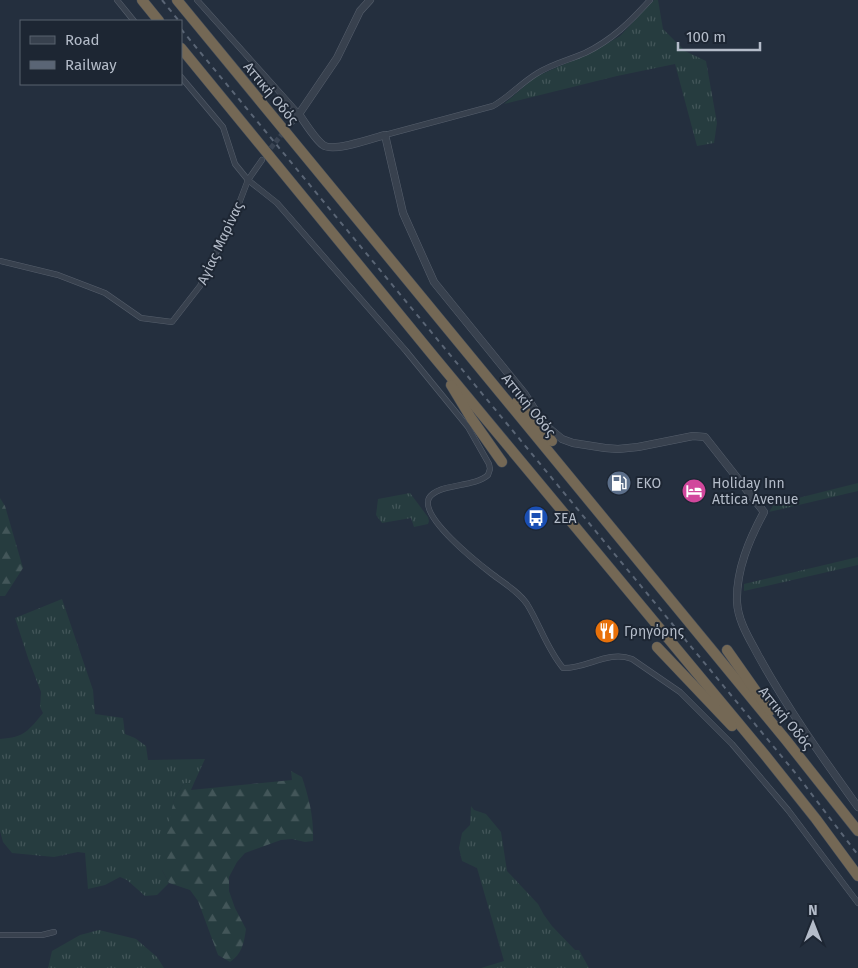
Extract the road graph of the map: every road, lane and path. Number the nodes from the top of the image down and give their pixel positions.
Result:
1 (117, 0) edge
2 (142, 0) edge
3 (176, 0) edge
4 (197, 0) edge
5 (370, 0) edge
6 (650, 0) edge
7 (133, 20) edge
8 (158, 20) edge
9 (182, 49) edge
10 (182, 78) edge
11 (299, 114) junction
12 (291, 123) tunnel mouth
13 (385, 135) junction
14 (262, 160) tunnel mouth
15 (248, 180) junction
16 (0, 261) edge
17 (416, 289) junction
18 (435, 358) junction
19 (552, 441) dead end
20 (502, 462) dead end
21 (657, 647) dead end
22 (727, 650) dead end
23 (786, 740) junction
24 (765, 755) junction
25 (858, 807) edge
26 (858, 831) edge
27 (858, 876) edge
28 (858, 903) edge
29 (54, 932) dead end
30 (0, 935) edge

1 - 7 street
2 - 8 highway
3 - 17 highway, Αττική Οδός
4 - 11 street
5 - 11 street
6 - 13 street
9 - 18 highway
10 - 15 street
11 - 12 street
11 - 13 street
13 - 25 street
14 - 15 street
15 - 16 street, Αγίας Μαρίνας
15 - 28 street
17 - 19 highway
17 - 23 highway, Αττική Οδός
18 - 20 highway
18 - 24 highway
21 - 24 highway
22 - 23 highway
23 - 26 highway, Αττική Οδός
24 - 27 highway
29 - 30 street

